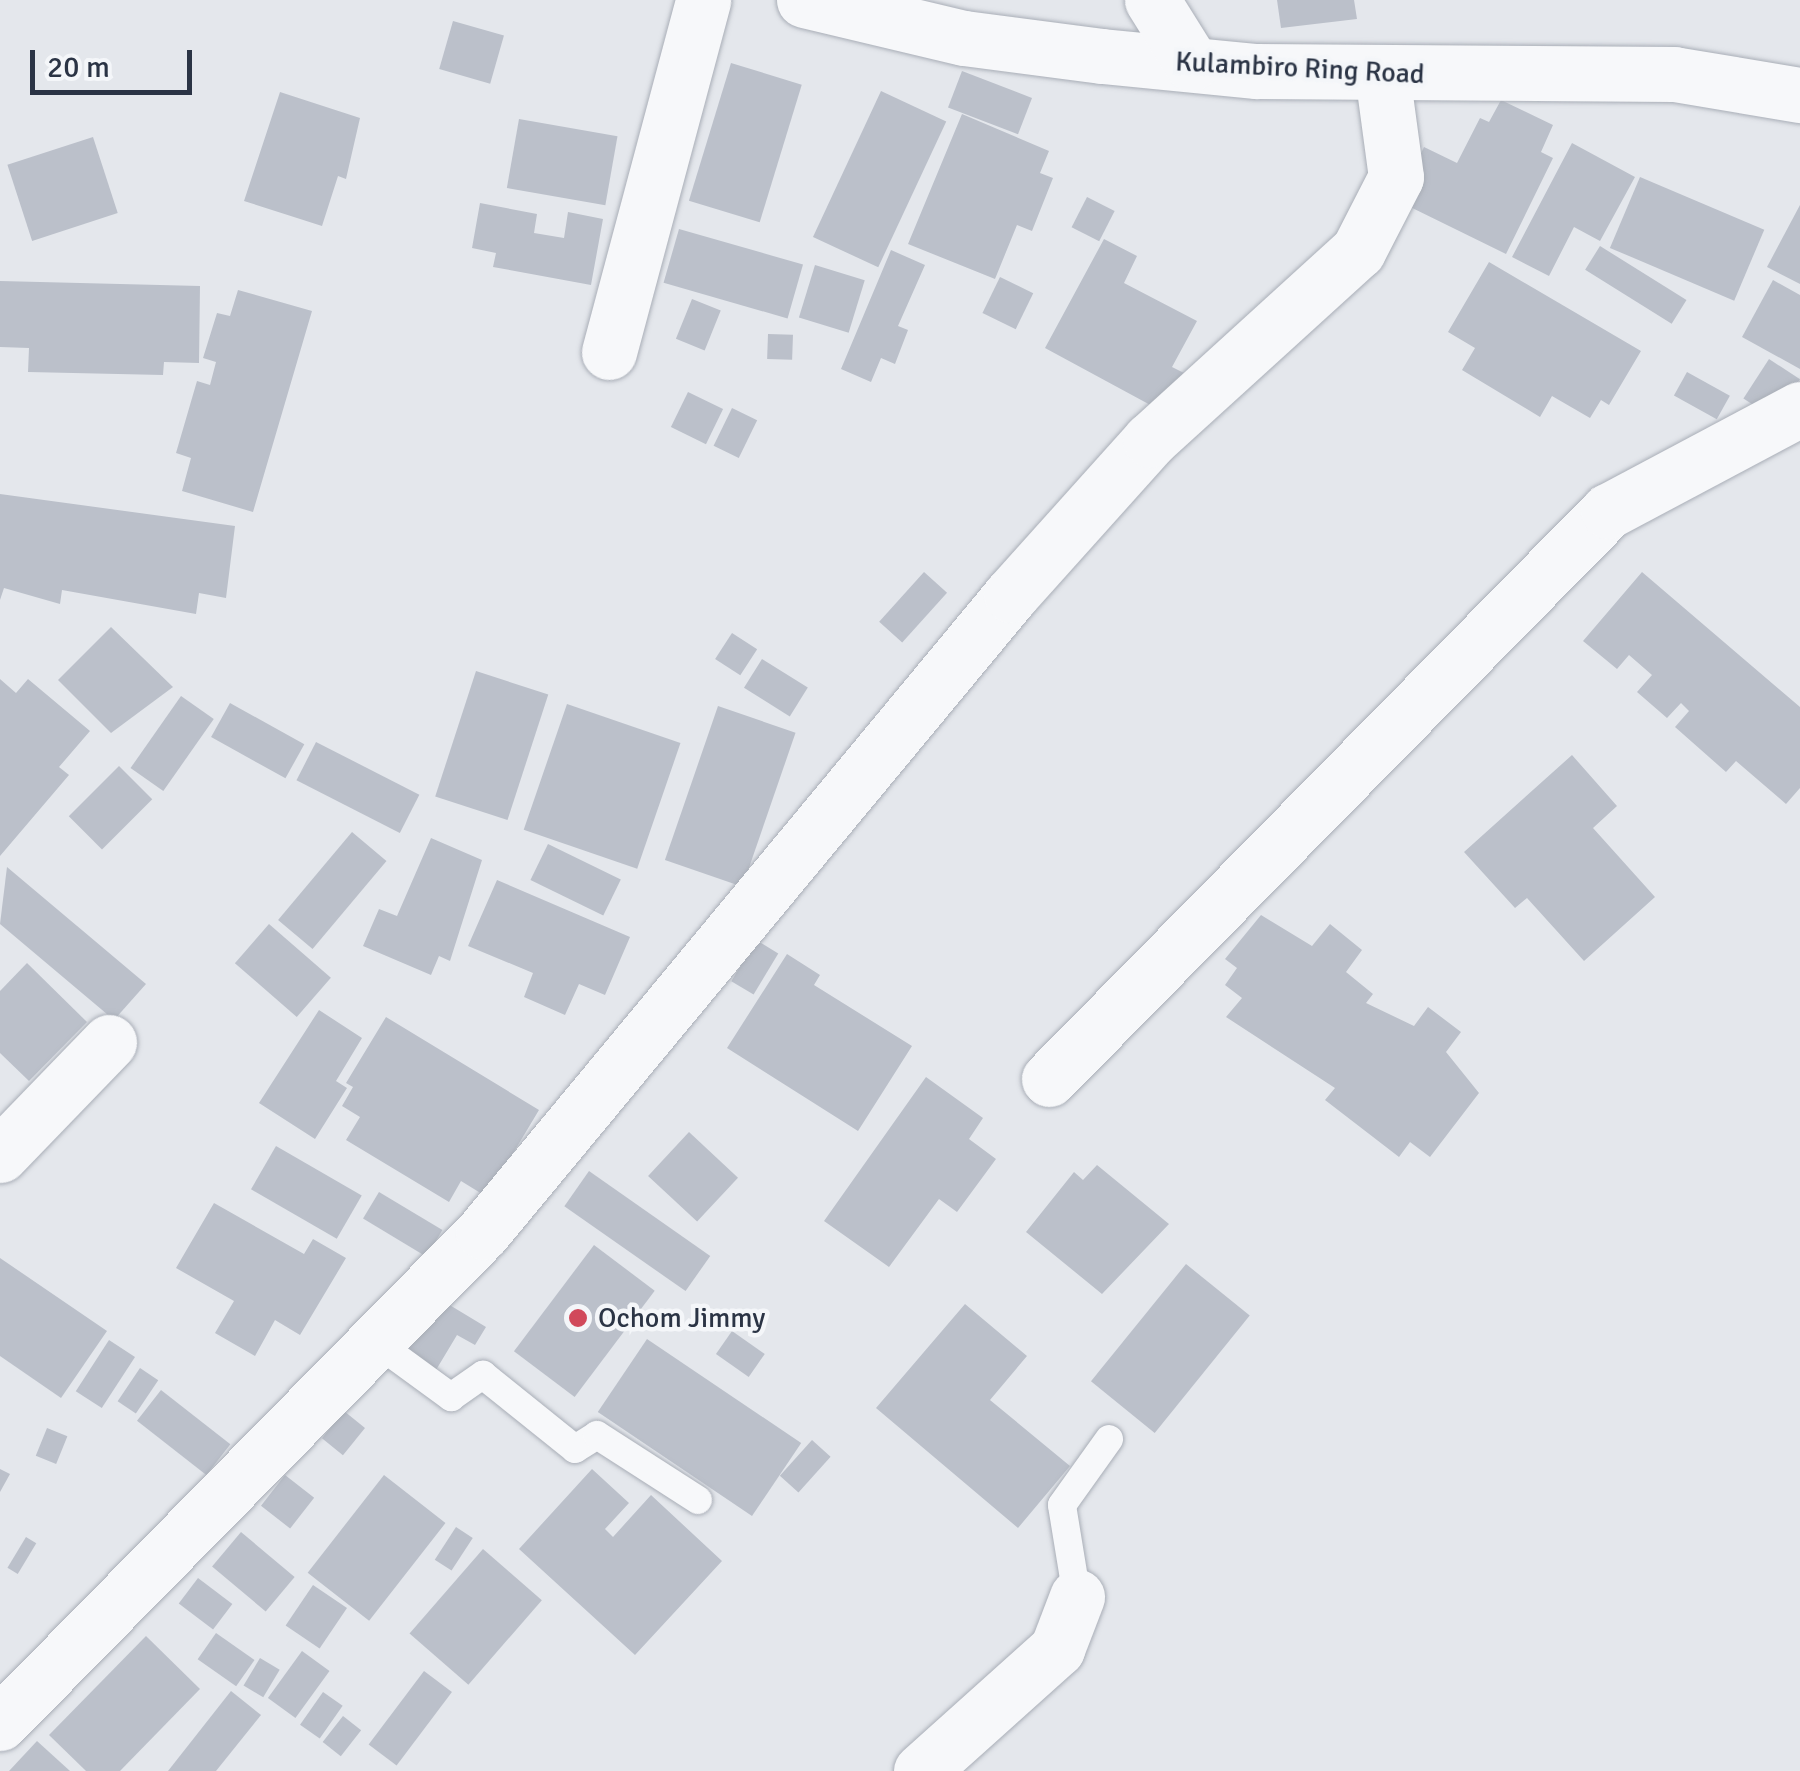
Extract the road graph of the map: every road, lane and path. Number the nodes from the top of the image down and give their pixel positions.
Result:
1 (703, 0) edge
2 (804, 0) edge
3 (1152, 0) edge
4 (1192, 64) junction
5 (1382, 74) junction
6 (1800, 95) edge
7 (609, 352) dead end
8 (1800, 410) edge
9 (108, 1042) dead end
10 (1049, 1079) dead end
11 (0, 1154) edge
12 (378, 1343) junction
13 (1109, 1439) dead end
14 (698, 1500) dead end
15 (1077, 1597) joint
16 (0, 1723) edge
17 (921, 1771) edge

1 - 7 street
2 - 4 street, Kulambiro Ring Road
3 - 4 street
4 - 5 street, Kulambiro Ring Road
5 - 6 street, Kulambiro Ring Road
5 - 12 street
8 - 10 street
9 - 11 street
12 - 14 lane
12 - 16 street
13 - 15 lane
15 - 17 street

